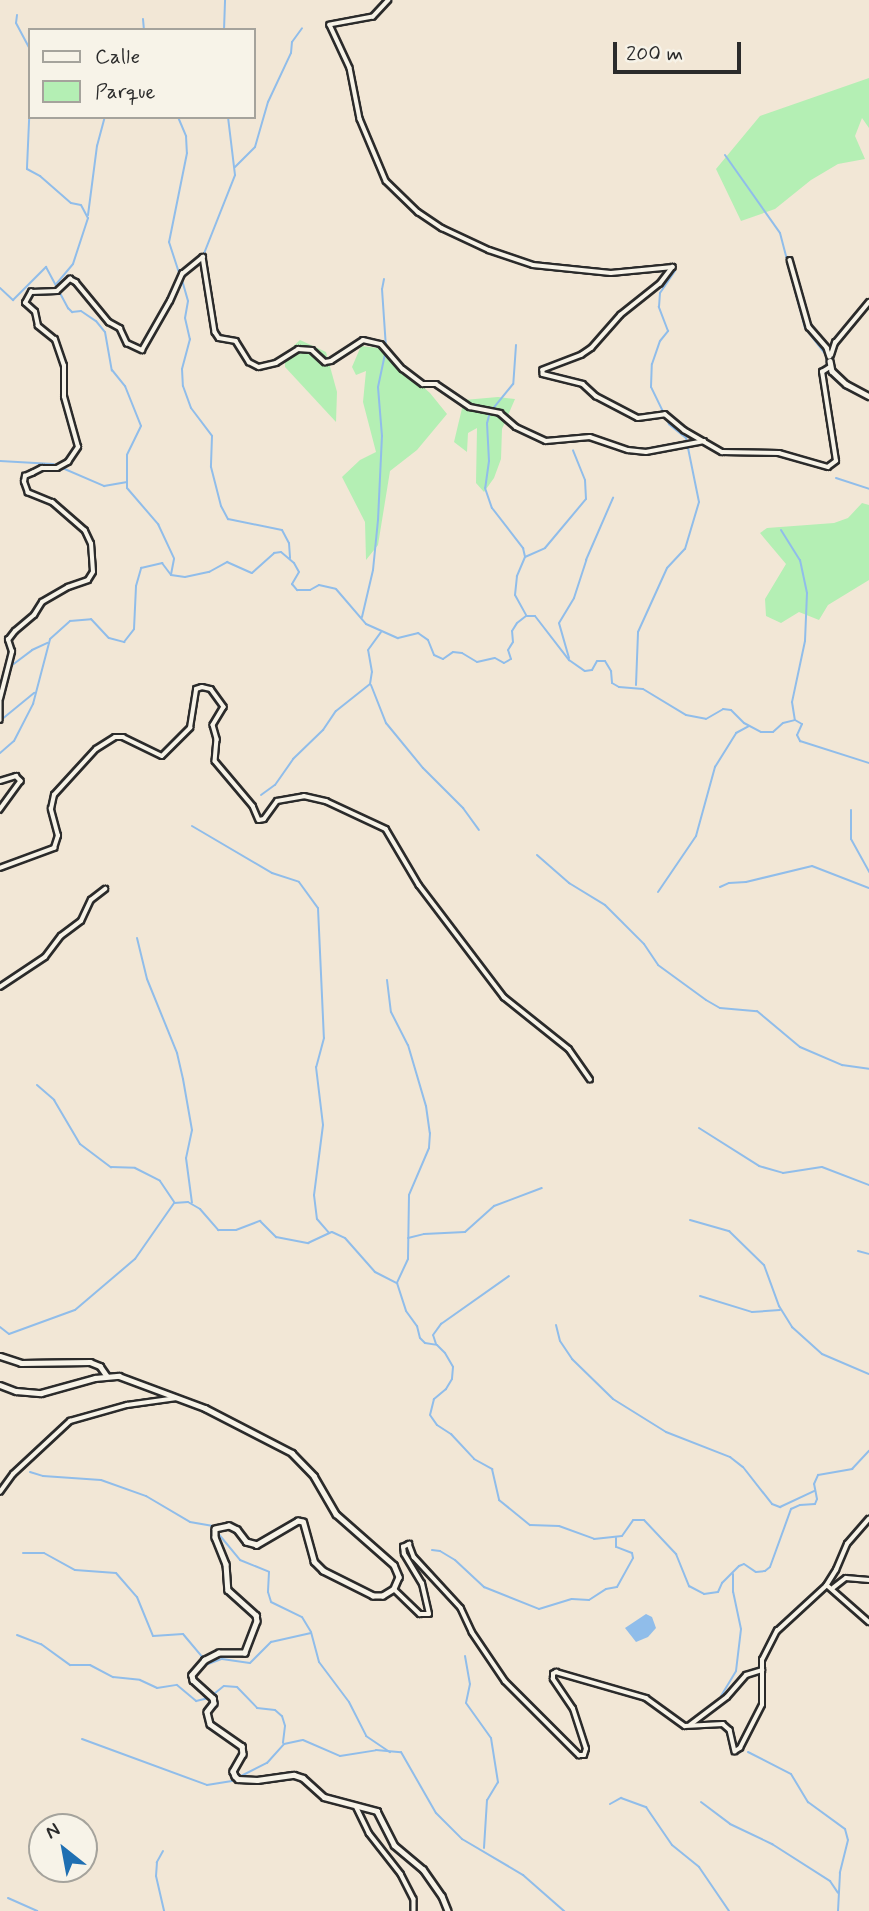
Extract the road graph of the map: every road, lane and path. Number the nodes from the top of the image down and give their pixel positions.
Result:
1 (388, 0) edge
2 (789, 260) dead end
3 (869, 302) edge
4 (830, 359) junction
5 (830, 367) junction
6 (869, 396) edge
7 (704, 441) junction
8 (0, 700) edge
9 (0, 720) edge
10 (0, 781) edge
11 (0, 810) edge
12 (0, 868) edge
13 (105, 889) dead end
14 (0, 987) edge
15 (590, 1079) dead end
16 (0, 1356) edge
17 (107, 1376) junction
18 (0, 1385) edge
19 (179, 1398) junction
20 (0, 1492) edge
21 (869, 1519) edge
22 (869, 1580) edge
23 (827, 1585) junction
24 (833, 1588) junction
25 (394, 1589) junction
26 (869, 1622) edge
27 (762, 1670) junction
28 (689, 1727) junction
29 (356, 1806) junction
30 (414, 1911) edge
31 (447, 1911) edge

1 - 7 street
2 - 4 street
3 - 4 street
4 - 5 street
5 - 6 street
5 - 7 street
7 - 8 street
8 - 9 street
10 - 11 street
12 - 15 street
13 - 14 street
16 - 17 street
17 - 18 street
17 - 19 street
19 - 20 street
19 - 25 street
21 - 23 street
22 - 24 street
23 - 24 street
23 - 27 street
24 - 26 street
25 - 28 street
25 - 29 street
27 - 28 street
27 - 28 street
29 - 30 street
29 - 31 street

